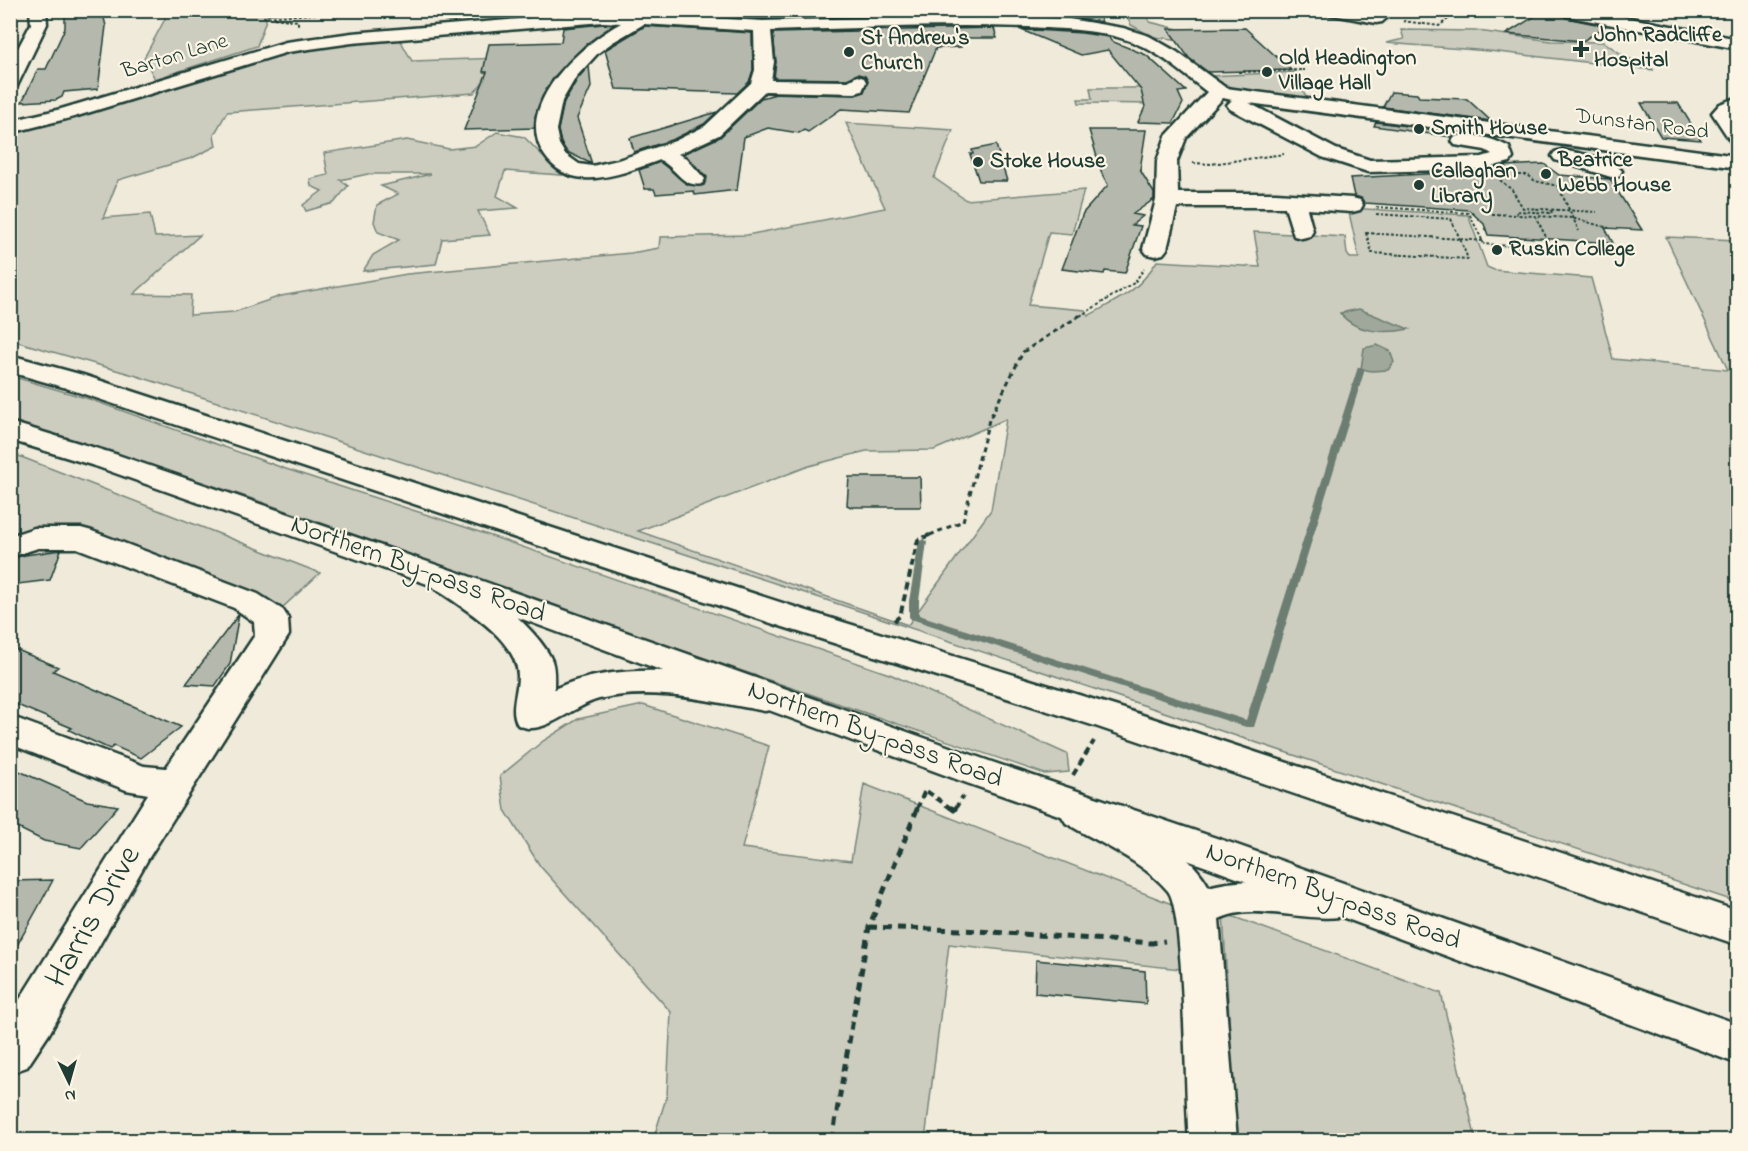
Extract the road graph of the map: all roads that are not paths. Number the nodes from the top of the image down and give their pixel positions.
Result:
1 (38, 10) edge
2 (1334, 10) edge
3 (1648, 10) edge
4 (1566, 11) edge
5 (1382, 14) edge
6 (650, 16) edge
7 (925, 16) edge
8 (1012, 16) edge
9 (1684, 19) junction
10 (1115, 20) edge
11 (763, 26) junction
12 (1737, 28) edge
13 (1669, 31) junction
14 (1737, 44) edge
15 (1650, 47) dead end
16 (10, 82) edge
17 (857, 82) dead end
18 (760, 85) junction
19 (1230, 98) junction
20 (1737, 103) edge
21 (1298, 112) dead end
22 (10, 127) edge
23 (1396, 132) dead end
24 (1737, 138) edge
25 (658, 153) junction
26 (1506, 161) junction
27 (1737, 162) edge
28 (1611, 171) dead end
29 (694, 179) dead end
30 (1167, 200) junction
31 (1294, 201) junction
32 (1357, 214) road end
33 (1302, 231) dead end
34 (1155, 249) road end
35 (10, 363) edge
36 (10, 431) edge
37 (10, 547) edge
38 (442, 578) junction
39 (787, 703) junction
40 (10, 729) edge
41 (177, 782) junction
42 (1059, 800) junction
43 (1350, 902) junction
44 (1198, 924) junction
45 (1737, 928) edge
46 (1737, 1044) edge
47 (10, 1053) edge
48 (1213, 1140) edge

1 - 16 main road
2 - 5 main road
3 - 9 main road
4 - 13 main road
6 - 11 main road, Barton Lane
6 - 22 main road, Barton Lane
6 - 25 main road
7 - 8 main road, Barton Lane
7 - 11 main road, Barton Lane
8 - 10 main road, Barton Lane
9 - 12 main road
9 - 13 main road
10 - 19 main road, Barton Lane
11 - 18 main road
13 - 14 main road
13 - 15 main road
17 - 18 main road
18 - 25 main road
19 - 21 main road
19 - 26 main road, Barton Lane
19 - 27 main road, Dunstan Road
19 - 30 main road
20 - 24 main road
23 - 26 main road
25 - 29 main road
26 - 28 main road, Barton Lane
30 - 31 main road
30 - 34 main road
31 - 32 main road
31 - 33 main road
35 - 45 main road
36 - 38 main road, Northern By-pass Road
37 - 41 main road, Harris Drive
38 - 39 main road, Northern By-pass Road
38 - 39 main road
39 - 42 main road, Northern By-pass Road
40 - 41 main road
41 - 47 main road, Harris Drive
42 - 43 main road, Northern By-pass Road
42 - 44 main road
43 - 44 main road
43 - 46 main road, Northern By-pass Road
44 - 48 main road

